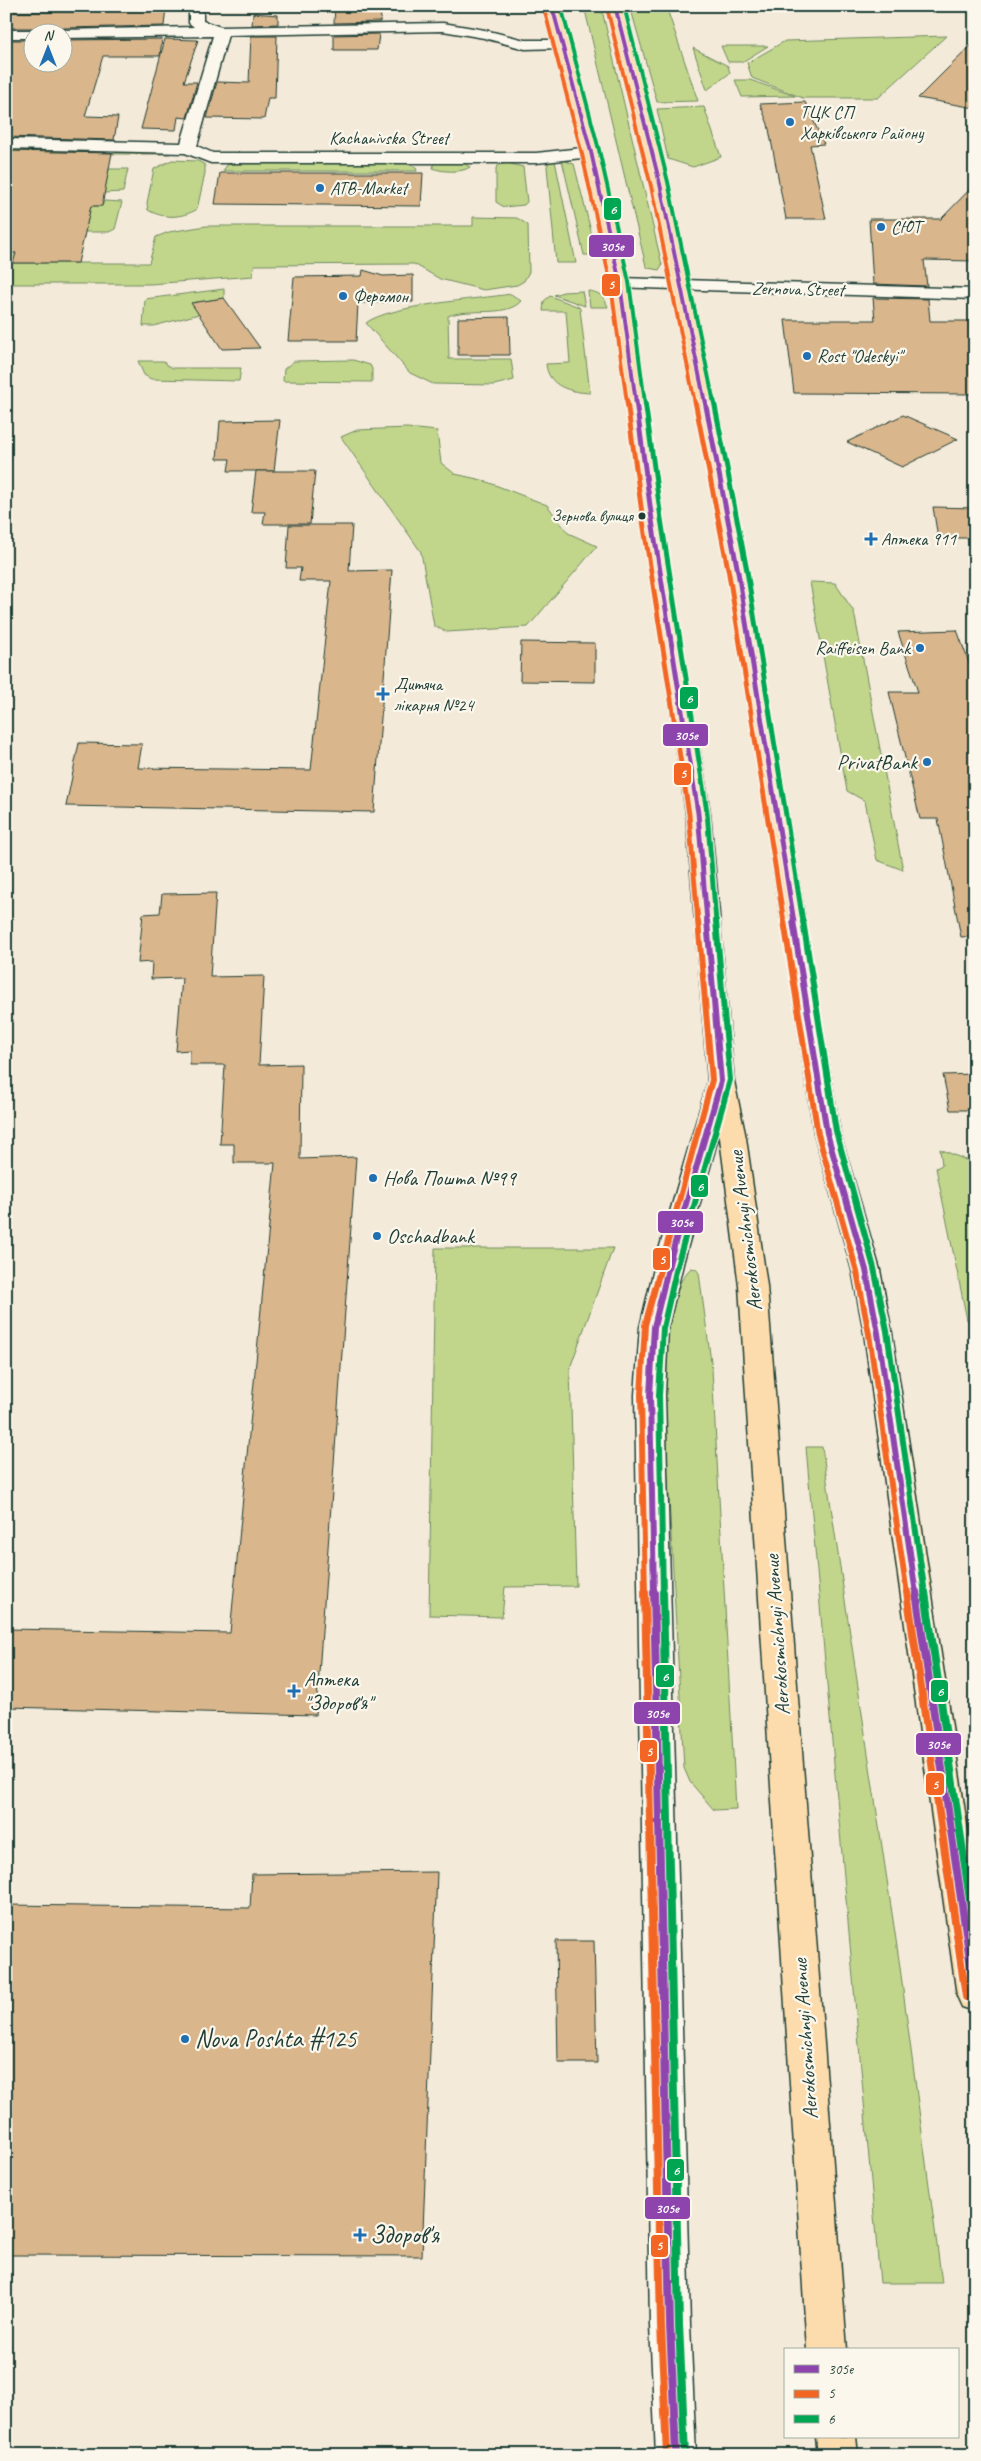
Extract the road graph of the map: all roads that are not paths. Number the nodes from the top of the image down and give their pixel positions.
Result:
1 (196, 6) edge
2 (552, 6) edge
3 (615, 6) edge
4 (222, 32) junction
5 (6, 34) edge
6 (22, 34) edge
7 (72, 34) edge
8 (562, 44) junction
9 (6, 144) edge
10 (188, 148) junction
11 (592, 152) junction
12 (620, 283) junction
13 (681, 285) junction
14 (975, 294) edge
15 (721, 1080) junction
16 (975, 1996) edge
17 (827, 2348) edge
18 (836, 2438) edge
19 (676, 2455) edge
20 (838, 2455) edge

1 - 4 street
2 - 8 main road, Aerokosmichnyi Avenue
3 - 13 main road
4 - 7 street
4 - 8 street
4 - 10 street
5 - 6 street
8 - 11 main road, Aerokosmichnyi Avenue
9 - 10 street, Kachanivska Street
10 - 11 street, Kachanivska Street
11 - 12 main road, Aerokosmichnyi Avenue
12 - 13 street, Zernova Street
12 - 15 main road, Aerokosmichnyi Avenue
13 - 14 street, Zernova Street
13 - 16 main road
15 - 17 main road, Aerokosmichnyi Avenue
15 - 19 street
18 - 20 main road

